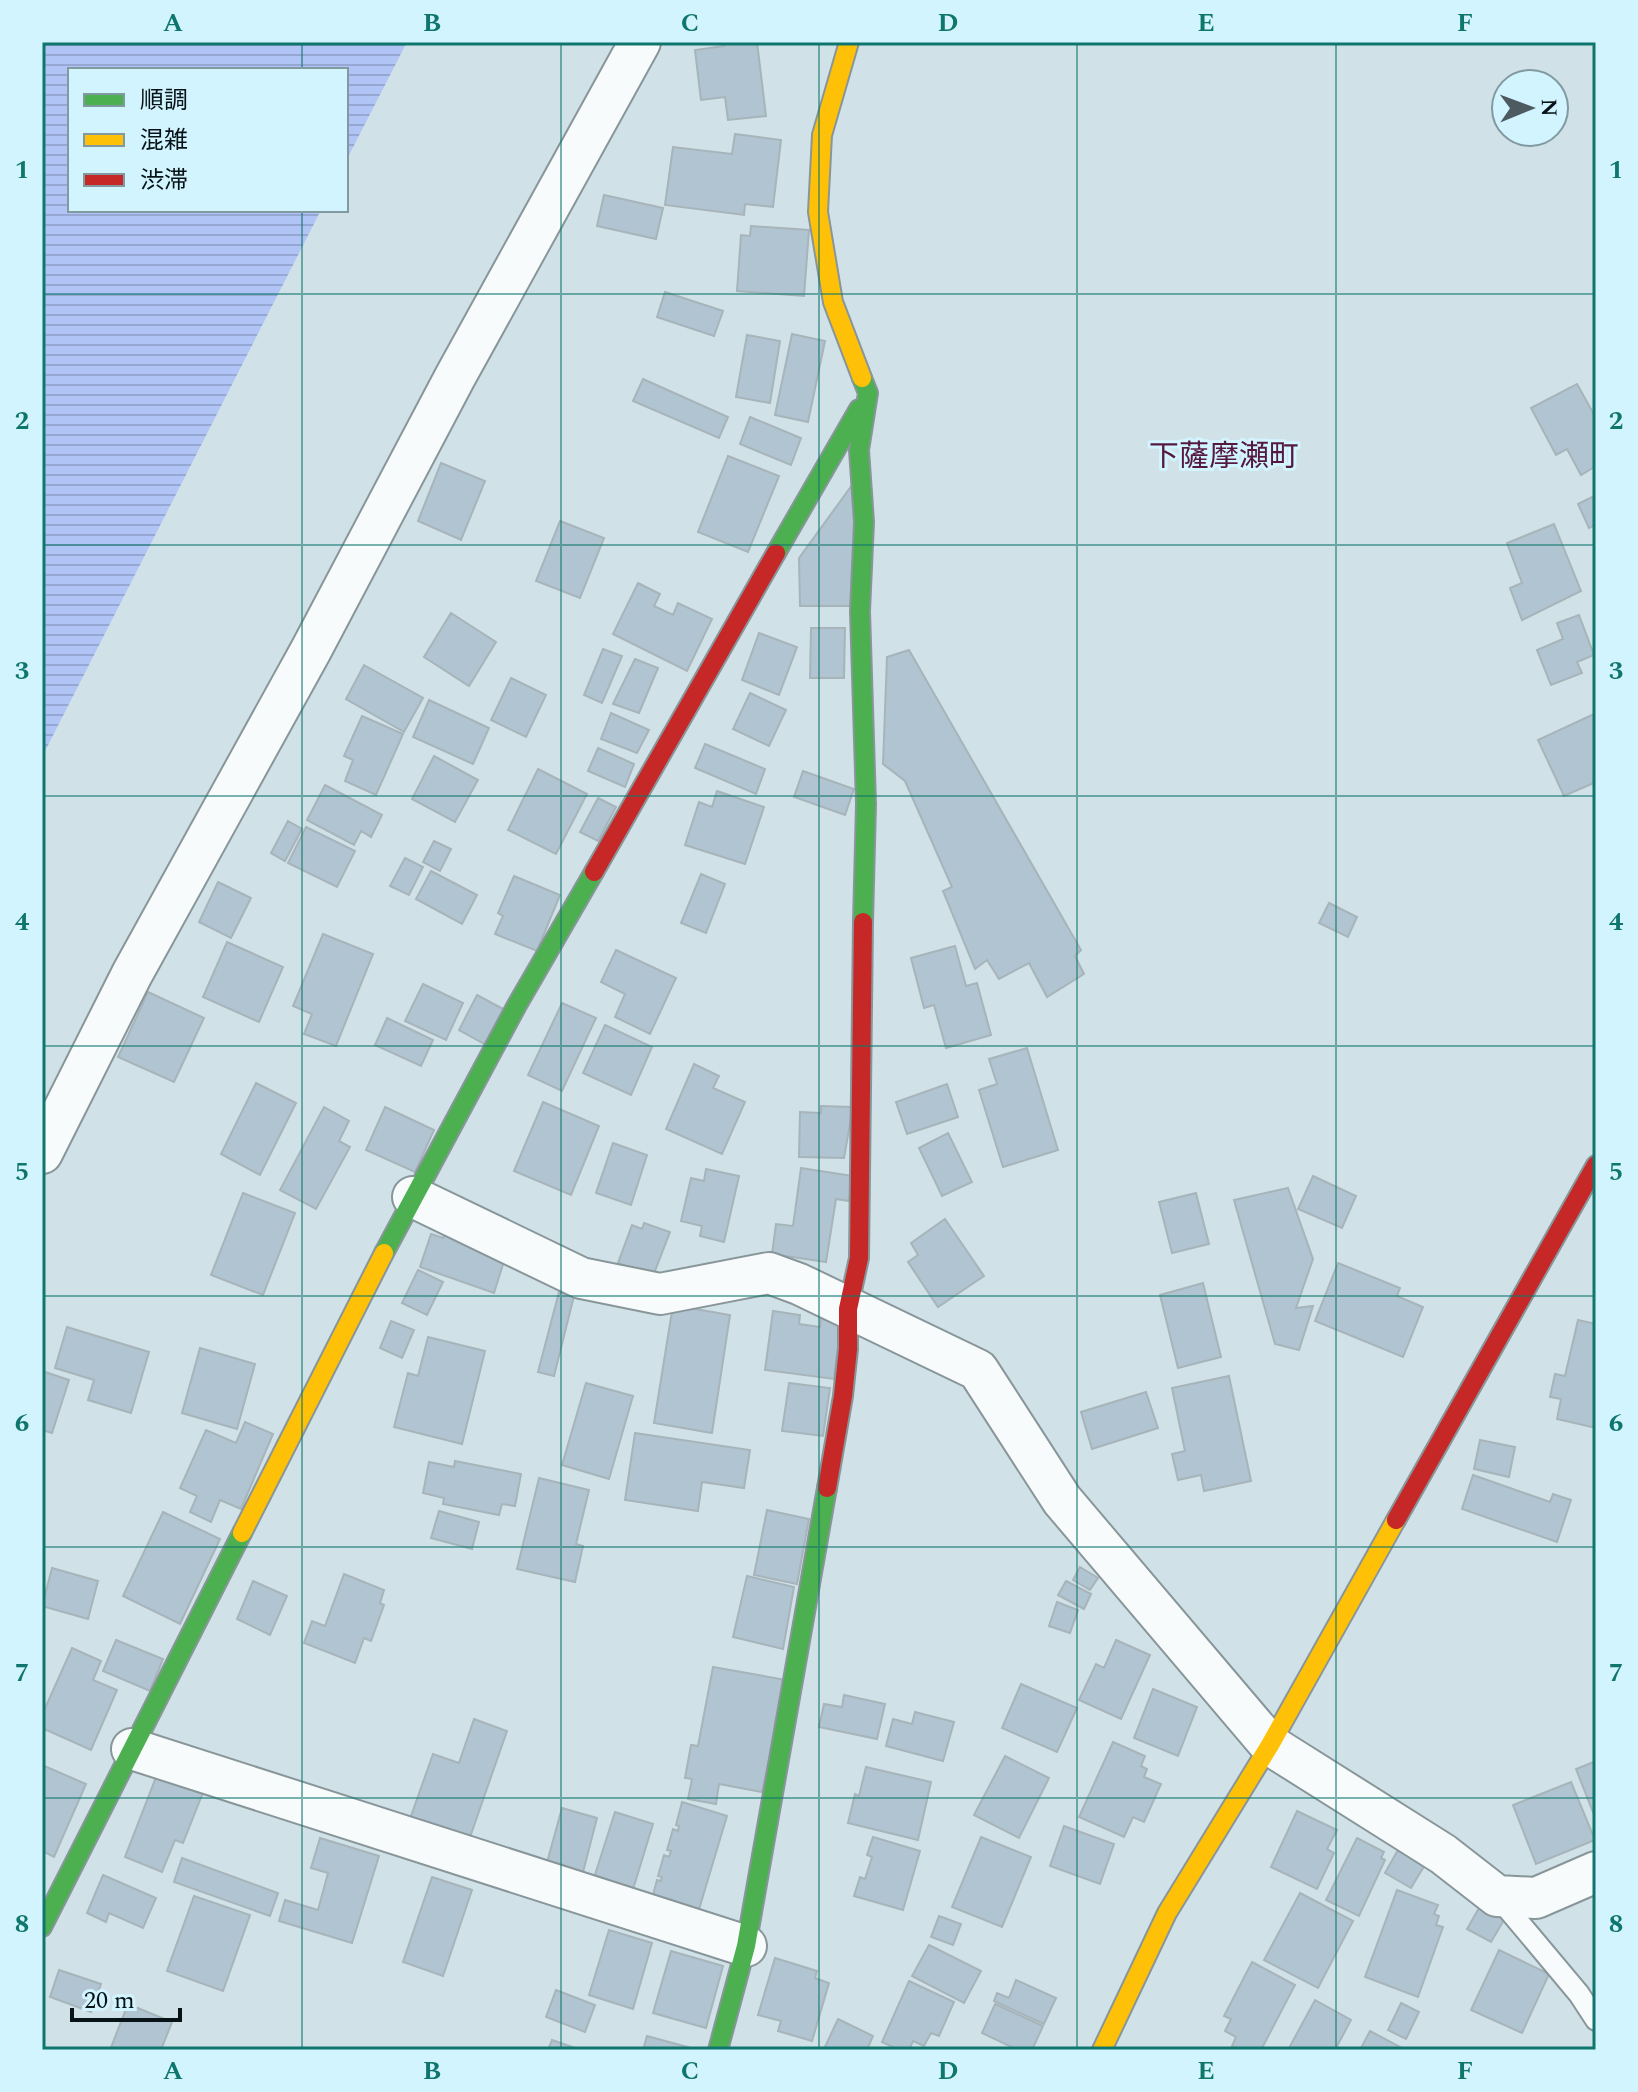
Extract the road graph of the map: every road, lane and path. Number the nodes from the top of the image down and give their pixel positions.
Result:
1 (640, 42) edge
2 (849, 42) edge
3 (868, 393) junction
4 (42, 1153) edge
5 (1596, 1165) edge
6 (413, 1197) junction
7 (848, 1309) junction
8 (1270, 1745) junction
9 (132, 1749) junction
10 (1596, 1872) edge
11 (1497, 1896) junction
12 (42, 1927) edge
13 (746, 1946) junction
14 (1596, 2020) edge
15 (718, 2050) edge
16 (1102, 2050) edge

1 - 4 street
2 - 3 street
3 - 6 street
3 - 7 street
5 - 8 street
6 - 7 street
6 - 9 street
7 - 8 street
7 - 13 street
8 - 11 street
8 - 16 street
9 - 12 street
9 - 13 street
10 - 11 street
11 - 14 lane
13 - 15 street

